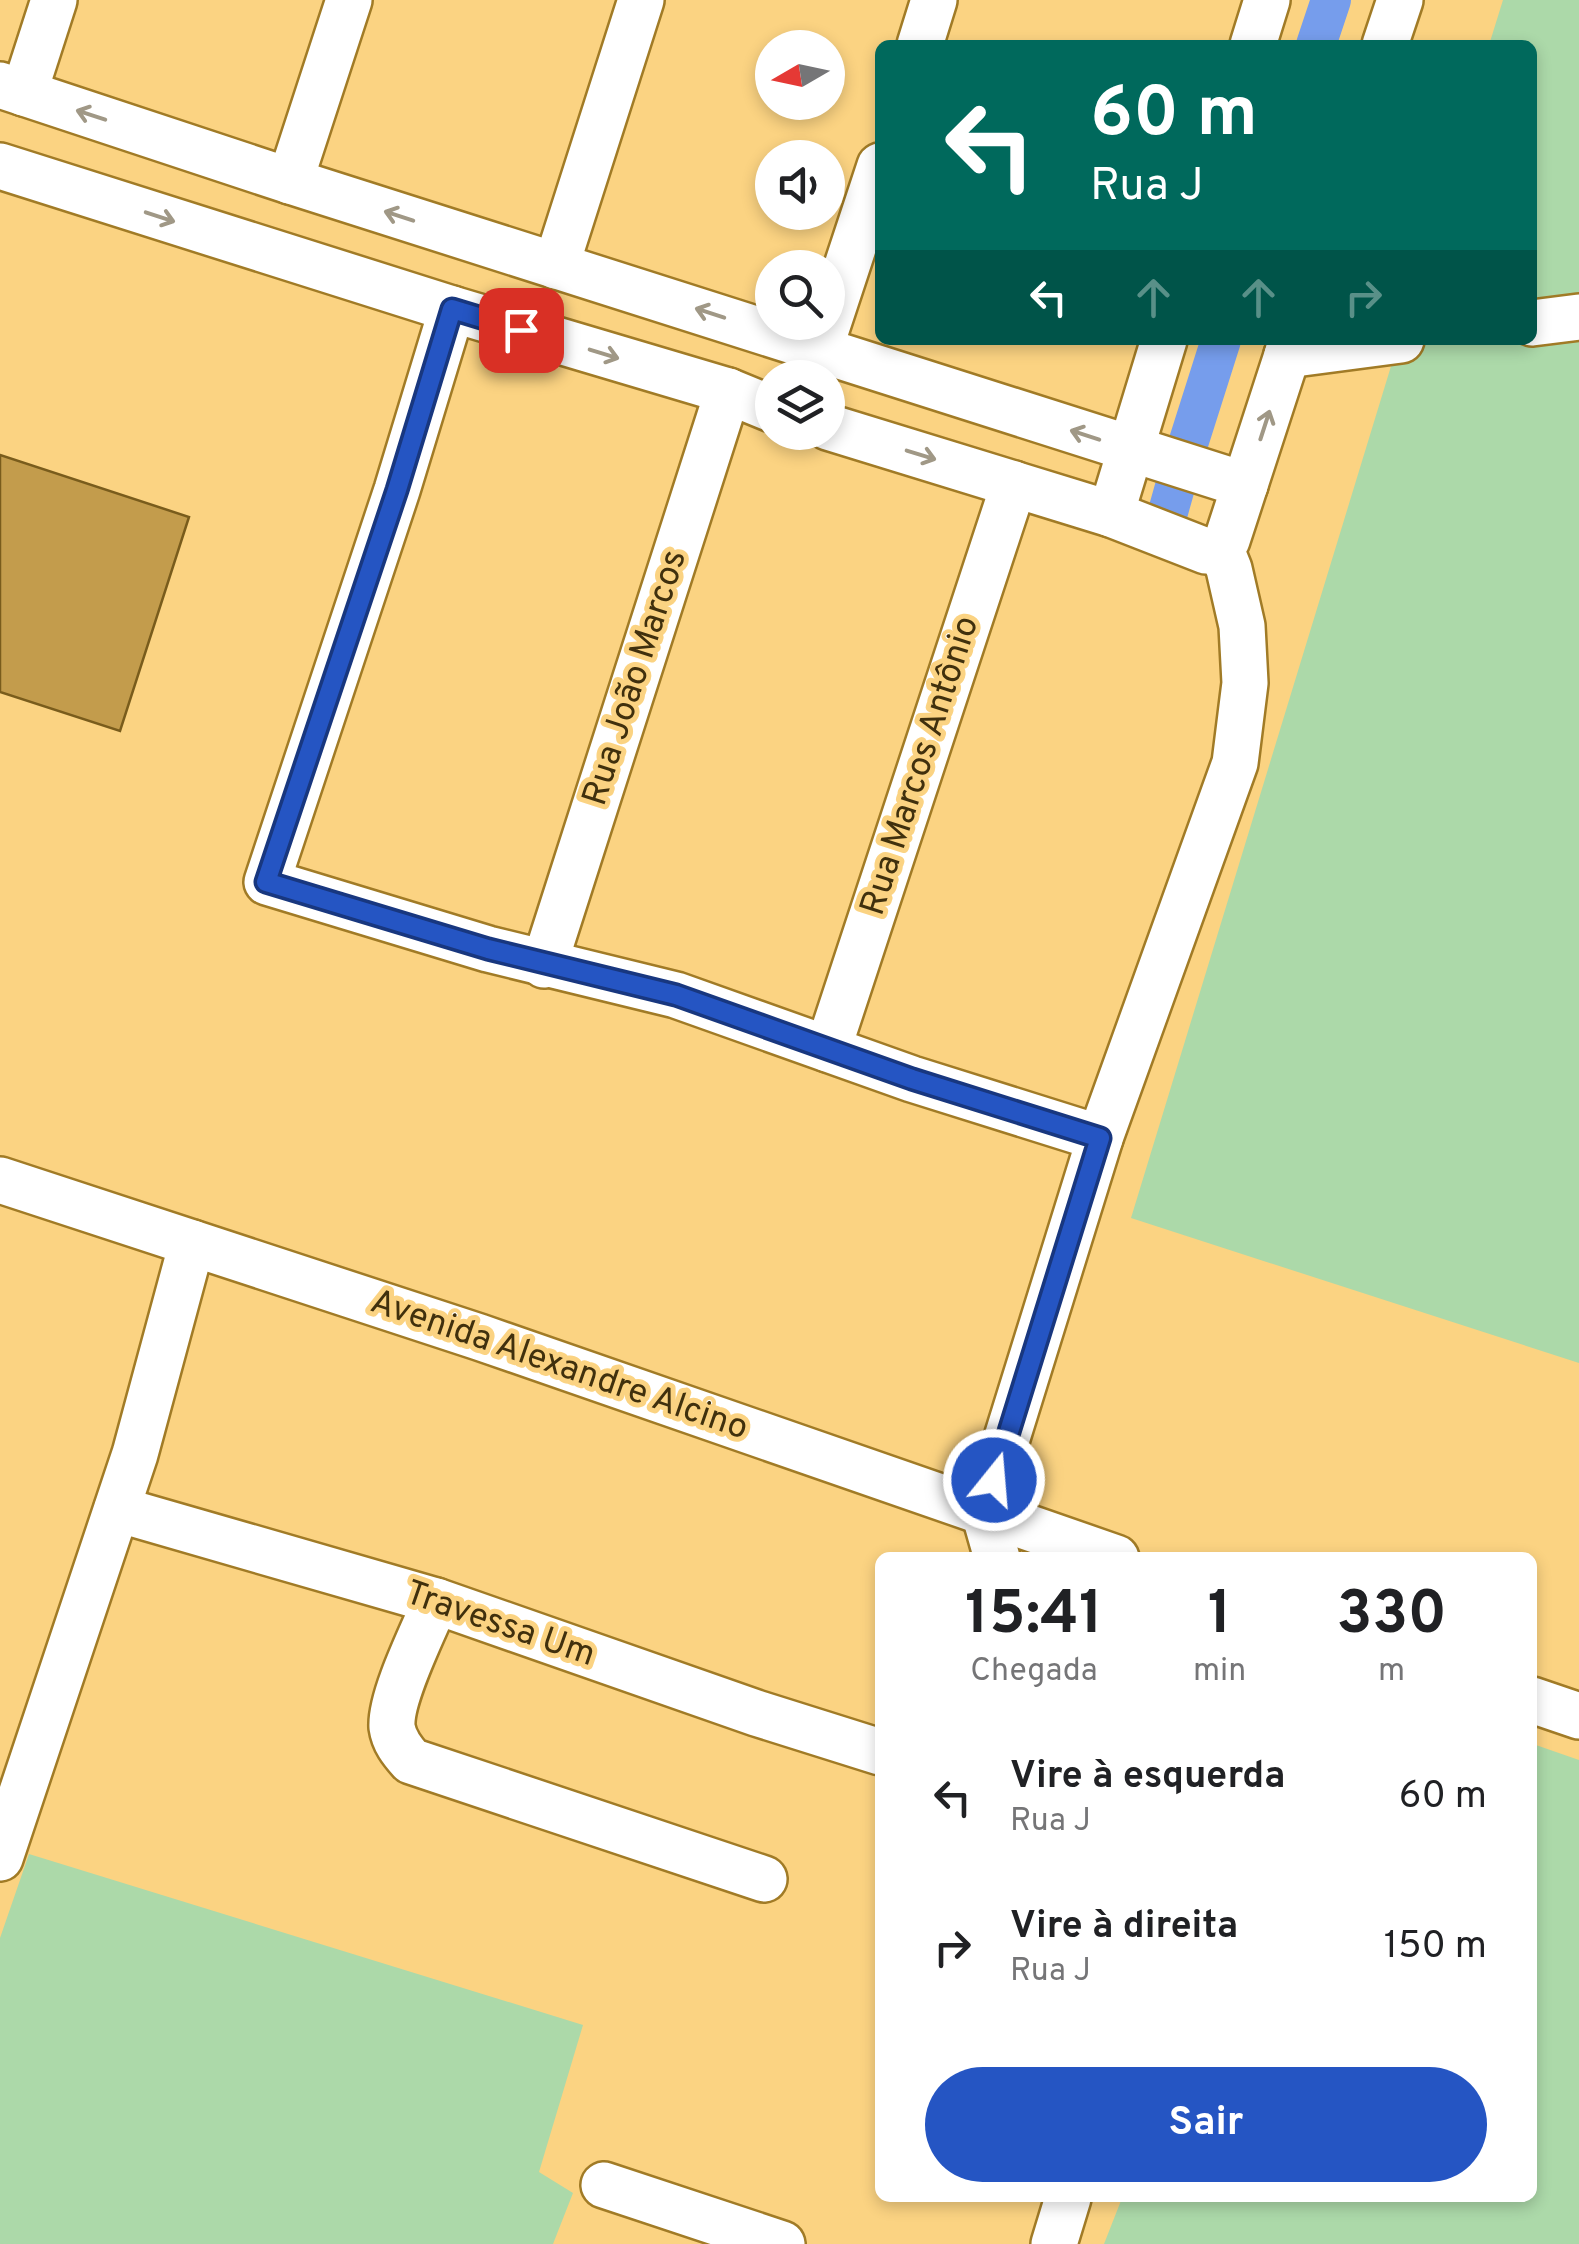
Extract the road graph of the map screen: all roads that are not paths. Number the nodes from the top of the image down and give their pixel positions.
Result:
1 (54, 0) edge
2 (349, 0) edge
3 (641, 0) edge
4 (934, 0) edge
5 (1267, 0) edge
6 (1400, 0) edge
7 (922, 40) edge
8 (1255, 40) edge
9 (1387, 40) edge
10 (12, 89) edge
11 (0, 166) edge
12 (875, 181) edge
13 (290, 182) junction
14 (556, 266) junction
15 (452, 309) junction
16 (1579, 317) edge
17 (1537, 322) edge
18 (1162, 345) edge
19 (1331, 345) edge
20 (820, 348) junction
21 (1289, 348) edge
22 (728, 392) junction
23 (755, 402) edge
24 (845, 432) edge
25 (1131, 450) junction
26 (1014, 484) junction
27 (1245, 485) junction
28 (1111, 514) junction
29 (1221, 550) junction
30 (544, 965) junction
31 (828, 1049) junction
32 (1100, 1138) junction
33 (0, 1180) edge
34 (192, 1243) junction
35 (118, 1509) junction
36 (984, 1512) junction
37 (996, 1552) edge
38 (1099, 1552) edge
39 (436, 1601) junction
40 (1537, 1702) edge
41 (1579, 1716) edge
42 (875, 1750) edge
43 (0, 1858) edge
44 (764, 1880) dead end
45 (604, 2185) dead end
46 (1067, 2202) edge
47 (782, 2244) edge
48 (1054, 2244) edge

1 - 10 street
2 - 13 street
3 - 14 street
4 - 7 street
5 - 8 street
6 - 9 street
13 -> 10 street
11 -> 15 street
12 - 20 street
14 -> 13 street
20 -> 14 street
15 -> 22 street
15 - 30 street
16 - 17 street
18 - 25 street
19 - 21 street
25 -> 20 street
27 -> 21 street
22 - 23 street
22 - 30 street, Rua João Marcos
24 -> 26 street
25 - 27 street
25 - 28 street
26 - 28 street
26 - 31 street, Rua Marcos Antônio
27 - 29 street
28 - 29 street
29 - 32 street
30 - 31 street
31 - 32 street
32 - 36 street
33 - 34 street, Avenida Alexandre Alcino
34 - 35 street
34 - 36 street, Avenida Alexandre Alcino
35 - 39 street, Travessa Um
35 - 43 street
36 - 37 street
36 - 38 street, Avenida Alexandre Alcino
39 - 42 street, Travessa Um
39 - 44 street
40 - 41 street
45 - 47 street
46 - 48 street

